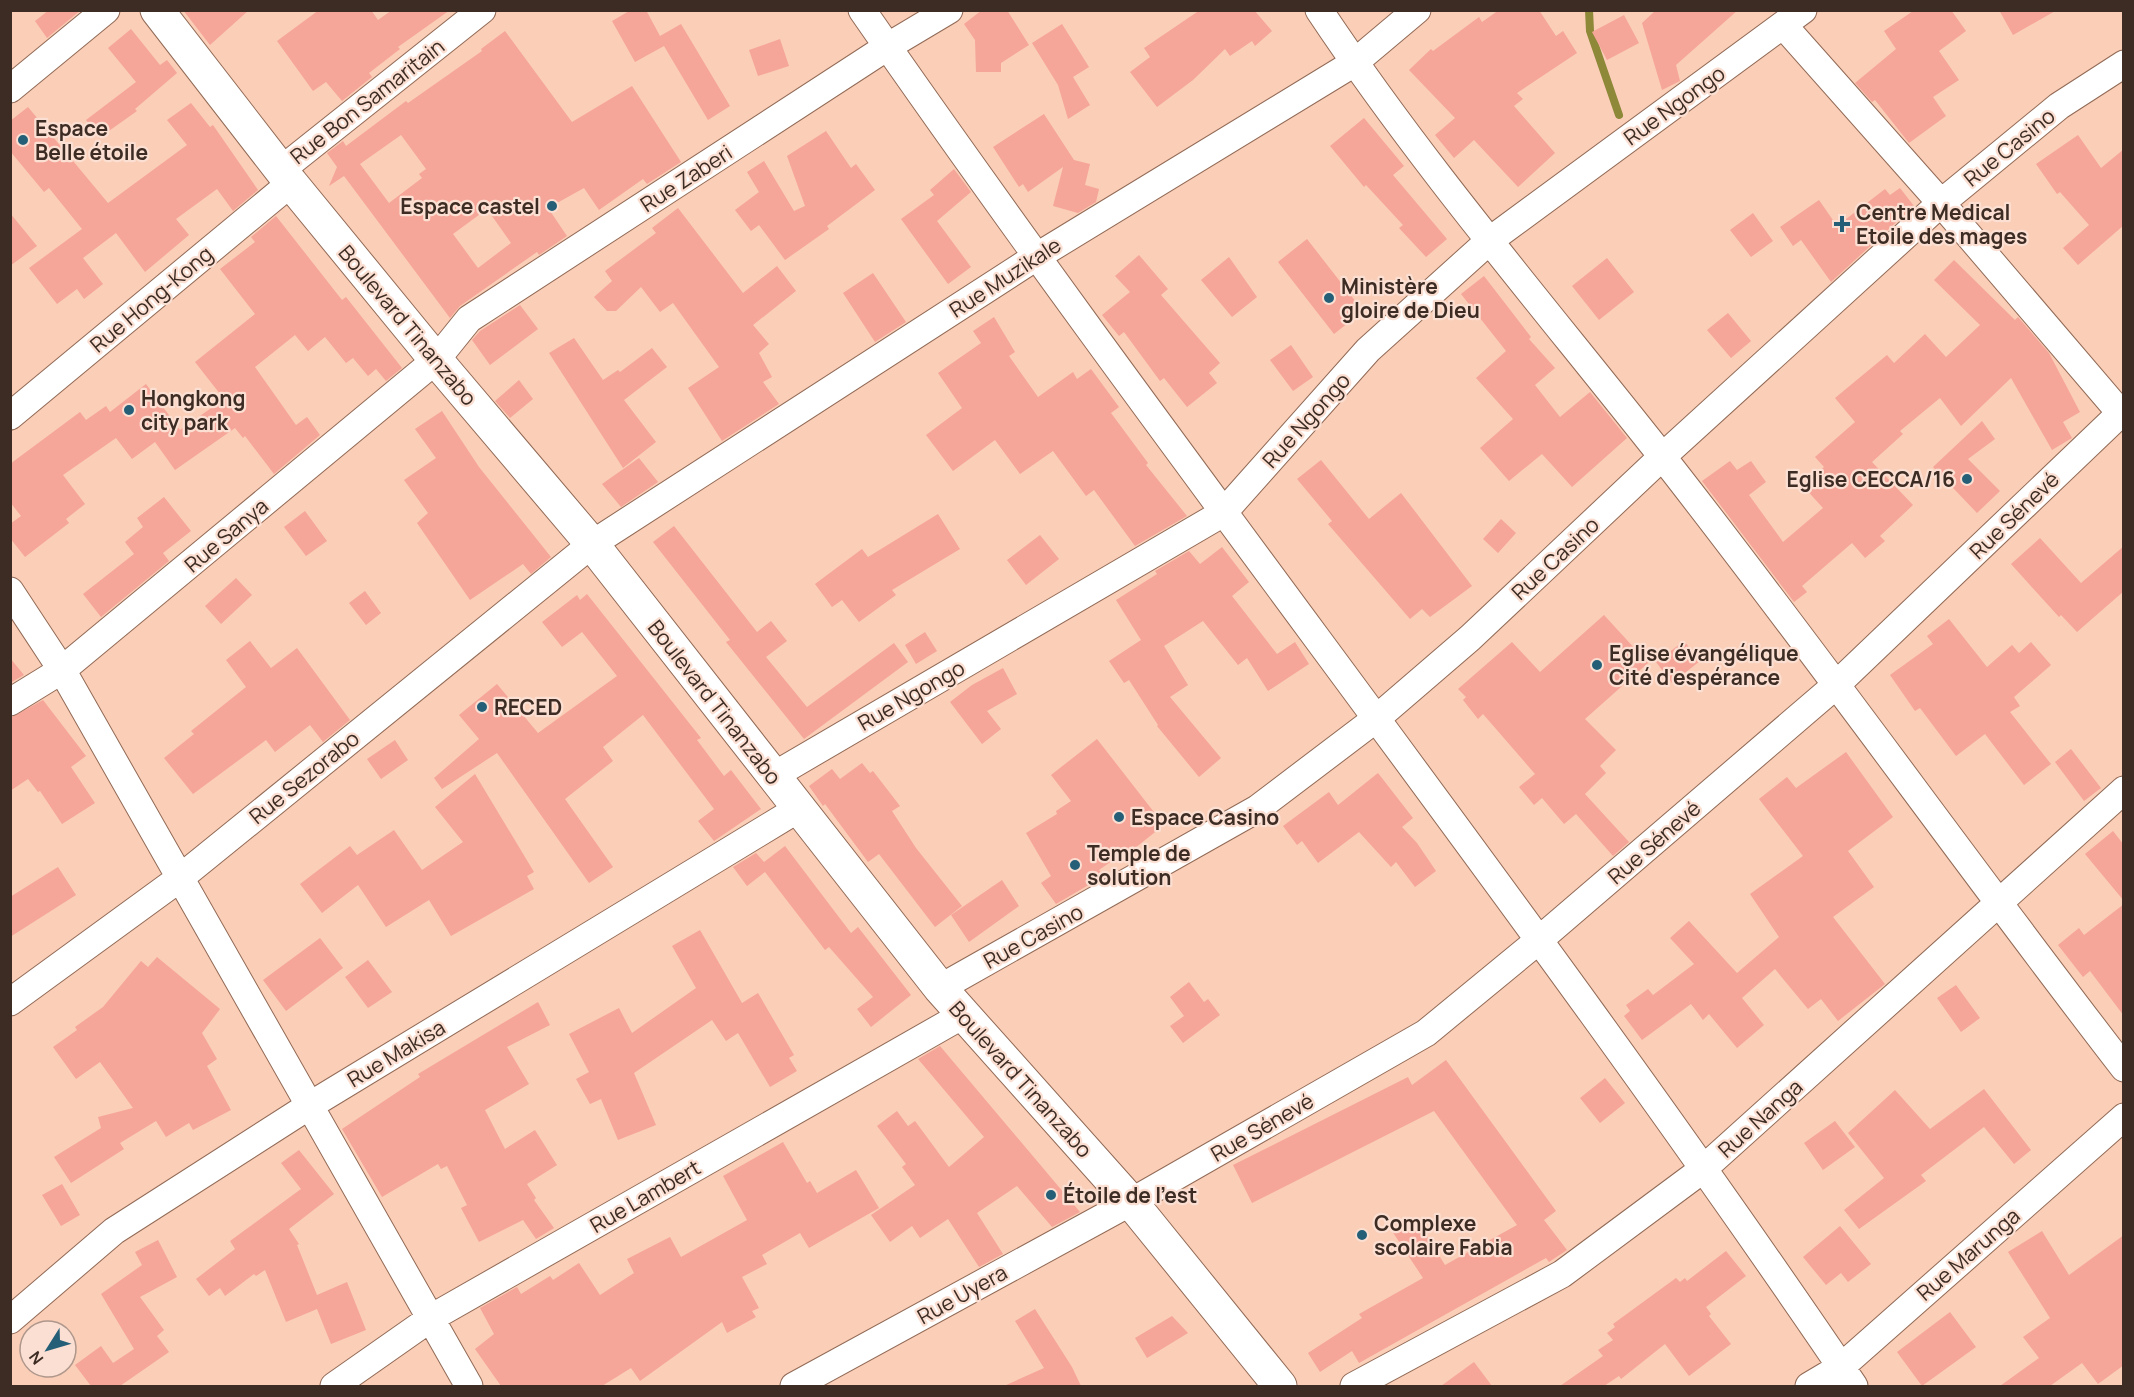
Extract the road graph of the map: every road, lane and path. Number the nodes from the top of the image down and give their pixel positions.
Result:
1 (106, 10) edge
2 (157, 10) edge
3 (482, 10) edge
4 (862, 10) edge
5 (949, 10) edge
6 (1319, 10) edge
7 (1417, 10) edge
8 (1793, 18) edge
9 (887, 47) junction
10 (1354, 63) junction
11 (2124, 64) edge
12 (10, 89) edge
13 (286, 176) junction
14 (1941, 203) junction
15 (1489, 241) junction
16 (1036, 257) junction
17 (436, 360) junction
18 (2122, 414) edge
19 (10, 416) edge
20 (1662, 457) junction
21 (1222, 513) junction
22 (592, 544) junction
23 (10, 591) edge
24 (62, 670) junction
25 (1835, 686) junction
26 (10, 702) edge
27 (1377, 718) junction
28 (772, 776) junction
29 (2124, 790) edge
30 (798, 809) junction
31 (180, 878) junction
32 (1998, 905) junction
33 (1539, 940) junction
34 (940, 988) junction
35 (10, 1002) edge
36 (963, 1015) junction
37 (2124, 1068) edge
38 (309, 1106) junction
39 (2124, 1117) edge
40 (1702, 1170) junction
41 (1131, 1202) junction
42 (431, 1318) junction
43 (10, 1320) edge
44 (1847, 1377) edge
45 (334, 1386) edge
46 (469, 1386) edge
47 (794, 1386) edge
48 (1280, 1386) edge
49 (1354, 1386) edge
50 (1809, 1386) edge

1 - 12 street
2 - 13 street, Boulevard Tinanzabo
3 - 13 street, Rue Bon Samaritain
4 - 9 street
5 - 9 street, Rue Zaberi
6 - 10 street
7 - 10 street, Rue Muzikale
8 - 14 street
8 - 15 street, Rue Ngongo
9 - 16 street
9 - 17 street, Rue Zaberi
10 - 15 street
10 - 16 street, Rue Muzikale
11 - 14 street, Rue Casino
13 - 17 street, Boulevard Tinanzabo
13 - 19 street, Rue Hong-Kong
14 - 18 street
14 - 20 street, Rue Casino
15 - 20 street
15 - 21 street, Rue Ngongo
16 - 21 street
16 - 22 street, Rue Muzikale
17 - 22 street, Boulevard Tinanzabo
17 - 24 street, Rue Sanya
18 - 25 street, Rue Sénevé
20 - 25 street
20 - 27 street, Rue Casino
21 - 27 street
21 - 28 street, Rue Ngongo
22 - 28 street, Boulevard Tinanzabo
22 - 31 street, Rue Sezorabo
23 - 24 street
24 - 26 street, Rue Sanya
24 - 31 street
25 - 32 street
25 - 33 street, Rue Sénevé
27 - 33 street
27 - 34 street, Rue Casino
28 - 30 street, Boulevard Tinanzabo
29 - 32 street, Rue Nanga
30 - 34 street, Boulevard Tinanzabo
30 - 38 street, Rue Makisa
31 - 35 street, Rue Sezorabo
31 - 38 street
32 - 37 street
32 - 40 street, Rue Nanga
33 - 40 street
33 - 41 street, Rue Sénevé
34 - 36 street, Boulevard Tinanzabo
36 - 41 street, Boulevard Tinanzabo
36 - 42 street, Rue Lambert
38 - 42 street
38 - 43 street, Rue Makisa
39 - 44 street, Rue Marunga
40 - 44 street
40 - 49 street, Rue Nanga
41 - 47 street, Rue Uyera
41 - 48 street, Boulevard Tinanzabo
42 - 45 street, Rue Lambert
42 - 46 street
44 - 50 street, Rue Marunga

